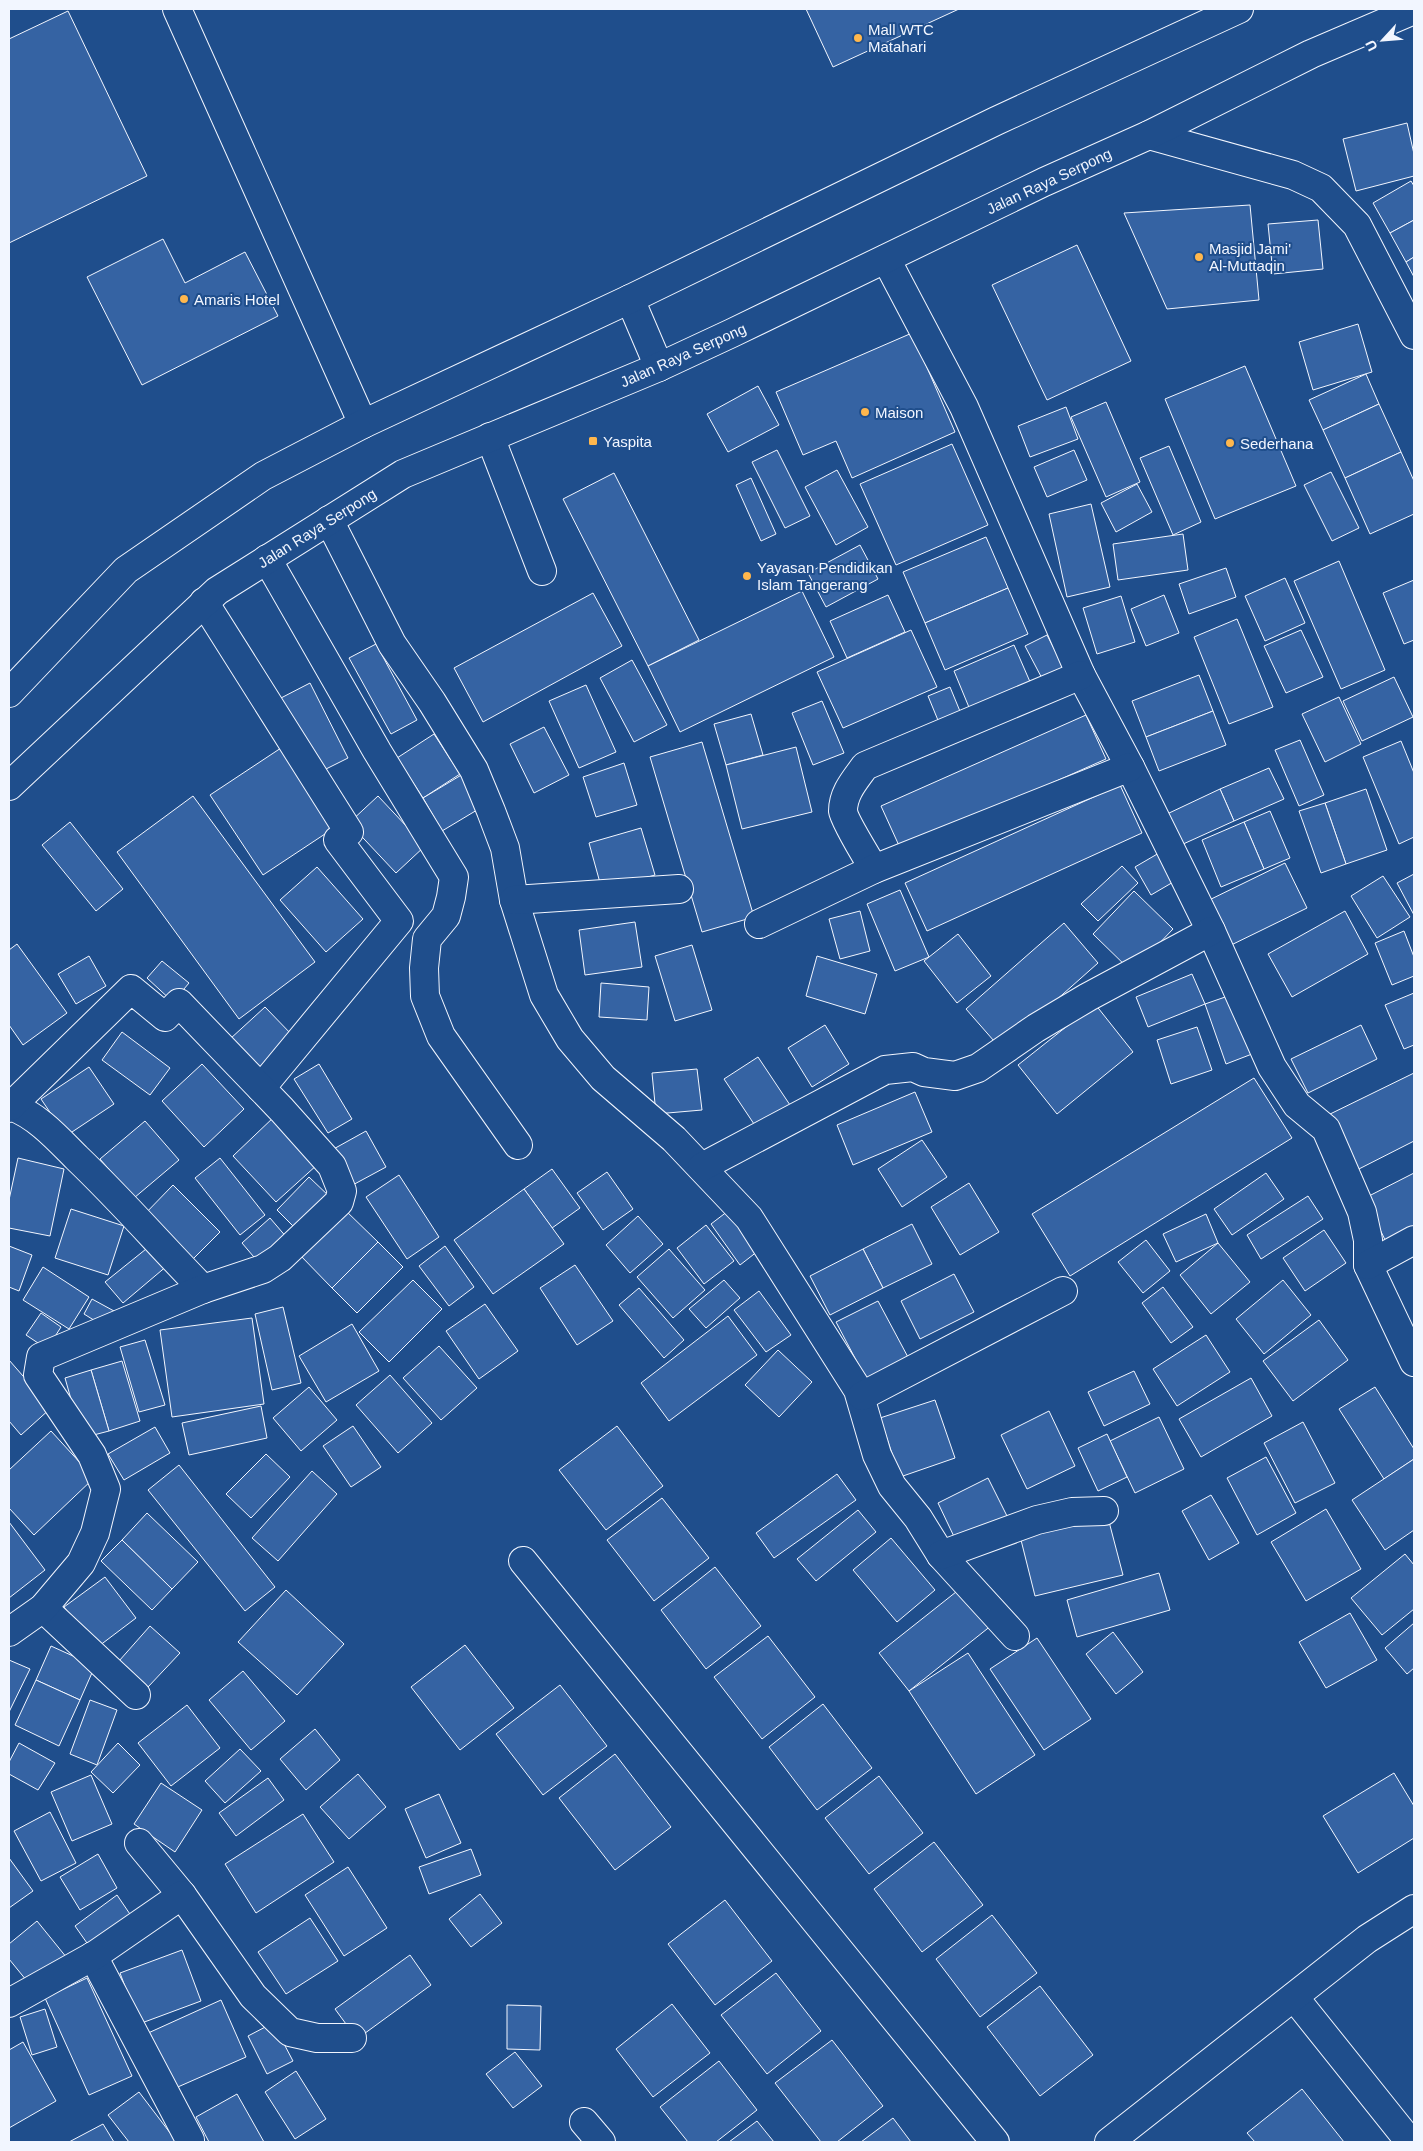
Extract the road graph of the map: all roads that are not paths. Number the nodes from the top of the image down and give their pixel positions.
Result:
1 (177, 9) edge
2 (1238, 9) edge
3 (1414, 10) edge
4 (1149, 135) junction
5 (886, 259) junction
6 (630, 299) junction
7 (1414, 335) edge
8 (659, 366) junction
9 (363, 424) junction
10 (490, 437) junction
11 (329, 520) junction
12 (267, 559) junction
13 (542, 572) dead end
14 (204, 602) junction
15 (1081, 675) junction
16 (9, 693) edge
17 (1130, 766) junction
18 (9, 786) edge
19 (874, 870) junction
20 (679, 889) dead end
21 (514, 900) junction
22 (759, 924) dead end
23 (1211, 931) junction
24 (261, 1088) junction
25 (10, 1107) edge
26 (518, 1145) dead end
27 (702, 1167) junction
28 (1414, 1240) edge
29 (1368, 1265) junction
30 (203, 1289) junction
31 (1063, 1291) dead end
32 (1414, 1362) edge
33 (862, 1396) junction
34 (1104, 1511) dead end
35 (941, 1555) junction
36 (523, 1560) dead end
37 (43, 1608) junction
38 (9, 1632) edge
39 (1016, 1636) dead end
40 (136, 1695) dead end
41 (139, 1843) dead end
42 (182, 1895) junction
43 (1414, 1909) edge
44 (93, 1956) junction
45 (1294, 1997) junction
46 (9, 2003) edge
47 (352, 2038) dead end
48 (190, 2140) dead end
49 (995, 2142) edge
50 (1109, 2142) edge
51 (1410, 2142) edge

1 - 9 street
2 - 6 street
3 - 4 street, Jalan Raya Serpong
4 - 5 street, Jalan Raya Serpong
4 - 7 street
5 - 8 street, Jalan Raya Serpong
5 - 15 street
6 - 8 street
6 - 9 street
8 - 10 street, Jalan Raya Serpong
9 - 16 street
10 - 11 street, Jalan Raya Serpong
10 - 13 street
11 - 12 street, Jalan Raya Serpong
11 - 21 street
12 - 14 street, Jalan Raya Serpong
12 - 26 street
14 - 18 street, Jalan Raya Serpong
14 - 24 street
15 - 17 street
15 - 19 street
17 - 19 street
17 - 23 street
19 - 22 street
20 - 21 street
21 - 27 street
23 - 27 street
23 - 29 street
24 - 25 street
24 - 30 street
25 - 30 street
27 - 33 street
28 - 29 street
29 - 32 street
30 - 37 street
31 - 33 street
33 - 35 street
34 - 35 street
35 - 39 street
36 - 49 street
37 - 38 street
37 - 40 street
41 - 42 street
42 - 44 street
42 - 47 street
43 - 45 street
44 - 46 street
44 - 48 street
45 - 50 street
45 - 51 street

